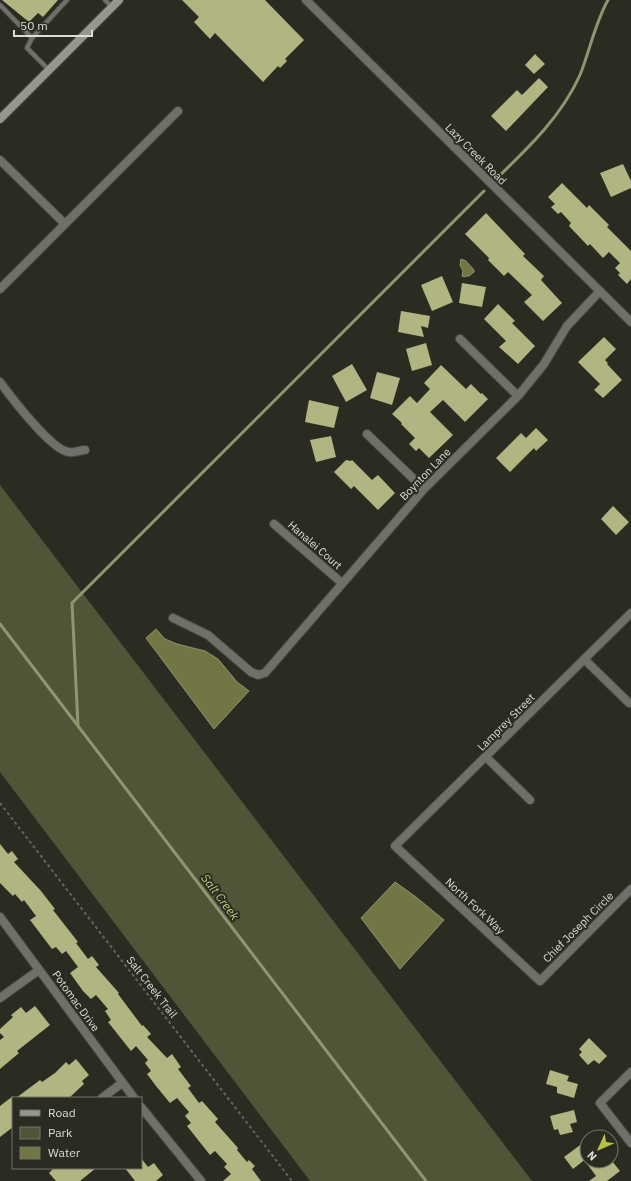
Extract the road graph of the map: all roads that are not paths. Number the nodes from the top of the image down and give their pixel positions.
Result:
1 (68, 0) edge
2 (105, 0) edge
3 (119, 0) edge
4 (306, 0) edge
5 (0, 5) edge
6 (112, 7) junction
7 (32, 38) junction
8 (49, 70) junction
9 (178, 111) dead end
10 (0, 119) edge
11 (0, 160) edge
12 (65, 224) junction
13 (0, 289) edge
14 (600, 291) junction
15 (631, 322) edge
16 (460, 339) dead end
17 (0, 382) edge
18 (518, 396) junction
19 (367, 434) dead end
20 (85, 450) dead end
21 (424, 489) junction
22 (274, 524) dead end
23 (342, 583) junction
24 (631, 613) edge
25 (173, 618) dead end
26 (584, 660) junction
27 (629, 703) dead end
28 (486, 757) junction
29 (530, 800) dead end
30 (395, 846) joint
31 (631, 889) edge
32 (0, 917) edge
33 (39, 970) junction
34 (540, 981) joint
35 (0, 998) edge
36 (631, 1072) edge
37 (122, 1083) junction
38 (103, 1097) edge
39 (133, 1097) edge
40 (142, 1108) edge
41 (631, 1143) edge
42 (201, 1181) edge

1 - 7 lane
2 - 6 lane
3 - 6 street
4 - 14 street, Lazy Creek Road
5 - 7 lane
6 - 8 street
7 - 8 lane
8 - 10 street
9 - 12 street
11 - 12 street
12 - 13 street
14 - 15 street, Lazy Creek Road
14 - 18 street, Boynton Lane
16 - 18 street
17 - 20 street
18 - 21 street, Boynton Lane
19 - 21 street
21 - 23 street, Boynton Lane
22 - 23 street, Hanalei Court
23 - 25 street, Boynton Lane
24 - 26 street, Lamprey Street
26 - 27 street
26 - 28 street, Lamprey Street
28 - 29 street
28 - 30 street, Lamprey Street
30 - 34 street, North Fork Way
31 - 34 street, Chief Joseph Circle
32 - 33 street, Potomac Drive
33 - 35 street
33 - 37 street, Potomac Drive
36 - 41 street
37 - 38 street
37 - 39 street, Potomac Drive
40 - 42 street

